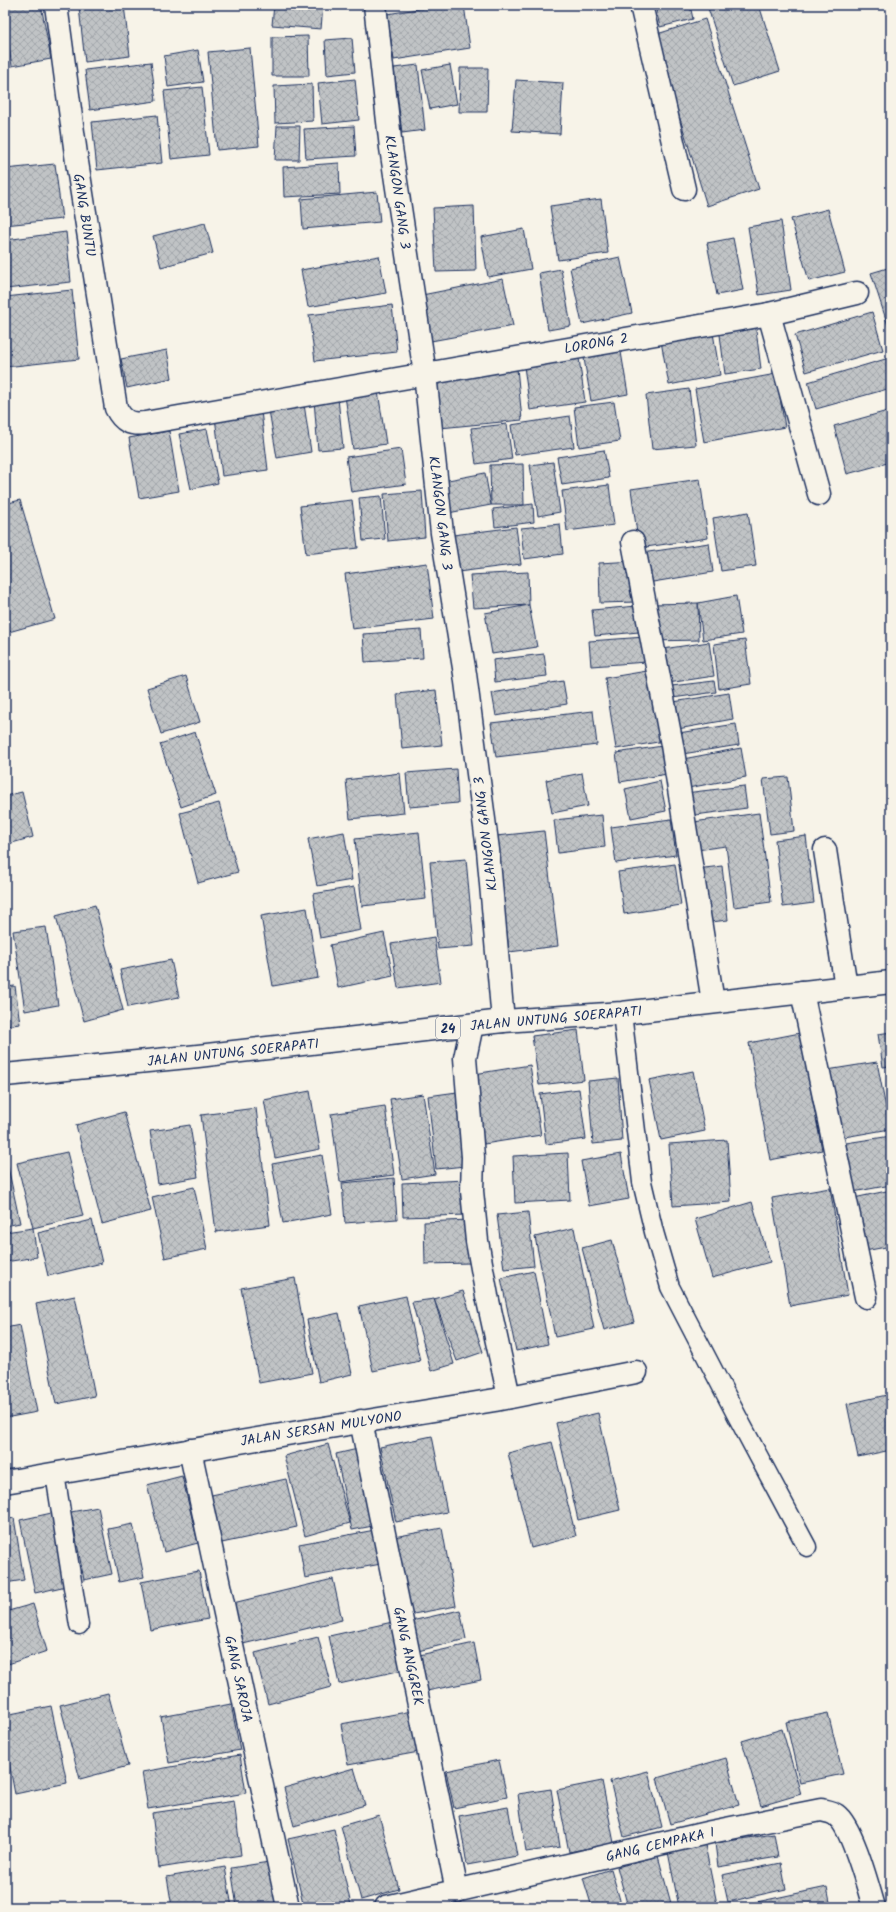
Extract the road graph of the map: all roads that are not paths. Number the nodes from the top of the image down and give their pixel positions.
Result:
1 (56, 5) edge
2 (375, 5) edge
3 (641, 5) edge
4 (684, 189) dead end
5 (857, 293) dead end
6 (769, 314) junction
7 (425, 374) junction
8 (126, 421) joint
9 (819, 494) dead end
10 (633, 542) dead end
11 (825, 850) dead end
12 (891, 982) edge
13 (846, 987) junction
14 (802, 992) junction
15 (713, 1002) junction
16 (622, 1013) junction
17 (503, 1021) junction
18 (472, 1026) junction
19 (5, 1075) edge
20 (866, 1297) dead end
21 (636, 1372) dead end
22 (509, 1397) junction
23 (361, 1422) junction
24 (190, 1450) junction
25 (55, 1474) junction
26 (5, 1482) edge
27 (807, 1547) dead end
28 (79, 1625) dead end
29 (457, 1891) junction
30 (288, 1907) edge
31 (386, 1907) edge
32 (874, 1907) edge

1 - 8 main road, GANG BUNTU
2 - 7 main road, KLANGON GANG 3
3 - 4 main road
5 - 6 main road, LORONG 2
6 - 7 main road, LORONG 2
6 - 9 main road
7 - 8 main road, LORONG 2
7 - 17 main road, KLANGON GANG 3
10 - 15 main road
11 - 13 main road
12 - 13 main road, JALAN UNTUNG SOERAPATI / 24
13 - 14 main road, JALAN UNTUNG SOERAPATI / 24
14 - 15 main road, JALAN UNTUNG SOERAPATI / 24
14 - 20 main road
15 - 16 main road, JALAN UNTUNG SOERAPATI / 24
16 - 17 main road, JALAN UNTUNG SOERAPATI / 24
16 - 27 lane
17 - 18 main road, JALAN UNTUNG SOERAPATI / 24
18 - 19 main road, JALAN UNTUNG SOERAPATI / 24
18 - 22 main road
21 - 22 main road, JALAN SERSAN MULYONO
22 - 23 main road, JALAN SERSAN MULYONO
23 - 24 main road, JALAN SERSAN MULYONO
23 - 29 main road, GANG ANGGREK
24 - 25 main road, JALAN SERSAN MULYONO
24 - 30 main road, GANG SAROJA
25 - 26 main road, JALAN SERSAN MULYONO
25 - 28 lane
29 - 31 main road, GANG CEMPAKA I
29 - 32 main road, GANG CEMPAKA I

